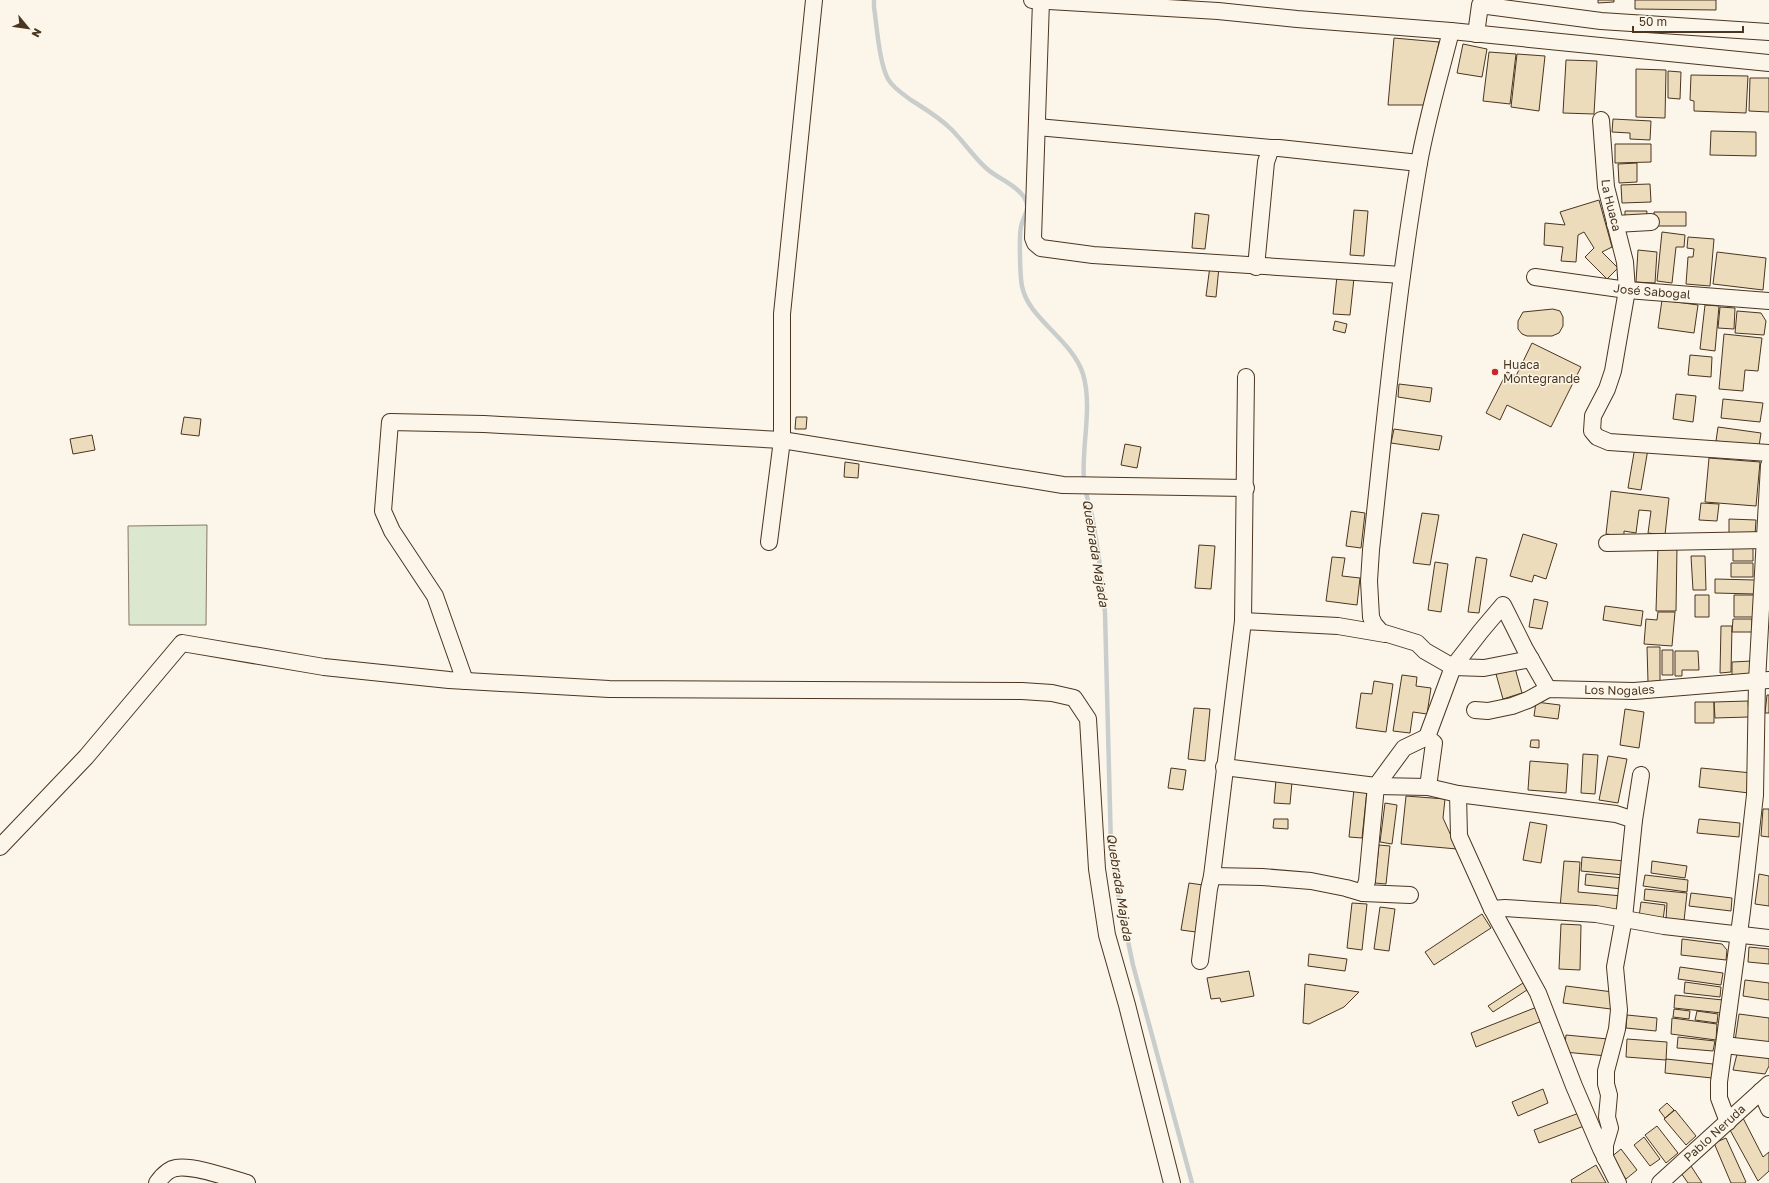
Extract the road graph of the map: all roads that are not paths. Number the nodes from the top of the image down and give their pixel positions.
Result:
1 (814, 0) edge
2 (1036, 0) edge
3 (1218, 5) edge
4 (1452, 31) junction
5 (1769, 32) edge
6 (1476, 34) junction
7 (1769, 63) edge
8 (1601, 120) dead end
9 (1037, 126) junction
10 (1271, 148) junction
11 (1419, 163) junction
12 (1651, 222) dead end
13 (1615, 224) junction
14 (1256, 267) junction
15 (1402, 275) junction
16 (1535, 277) dead end
17 (1627, 290) junction
18 (1769, 301) edge
19 (1246, 377) dead end
20 (782, 440) junction
21 (1769, 453) edge
22 (1769, 465) edge
23 (1246, 488) junction
24 (1765, 540) junction
25 (769, 542) dead end
26 (1607, 543) dead end
27 (1242, 621) junction
28 (1386, 634) junction
29 (1531, 660) junction
30 (1453, 667) junction
31 (1763, 680) edge
32 (465, 681) junction
33 (1548, 689) junction
34 (1475, 710) dead end
35 (1426, 736) junction
36 (1224, 767) junction
37 (1641, 775) dead end
38 (1376, 786) junction
39 (1428, 786) junction
40 (1458, 794) junction
41 (1634, 820) junction
42 (0, 847) edge
43 (1212, 876) junction
44 (1363, 893) junction
45 (1410, 895) dead end
46 (1492, 909) junction
47 (1624, 918) junction
48 (1738, 934) junction
49 (1769, 938) edge
50 (1200, 961) dead end
51 (1724, 1044) junction
52 (1769, 1050) edge
53 (1765, 1087) edge
54 (1769, 1109) edge
55 (1728, 1122) junction
56 (1605, 1158) junction
57 (1663, 1182) edge
58 (157, 1183) edge
59 (247, 1183) edge
60 (1172, 1183) edge
61 (1618, 1183) edge

1 - 20 street
2 - 3 street
2 - 9 street
3 - 4 street
4 - 6 street
4 - 11 street
5 - 6 street
6 - 7 street
8 - 13 street, La Huaca
9 - 10 street
9 - 14 street
10 - 11 street
10 - 14 street
11 - 15 street
12 - 13 street
13 - 17 street, La Huaca
14 - 15 street
15 - 28 street
16 - 17 street, José Sabogal
17 - 18 street, José Sabogal
17 - 21 street, La Huaca
19 - 23 street
20 - 23 street
20 - 25 street
20 - 32 street
22 - 24 street
23 - 27 street
24 - 26 street
24 - 31 street
27 - 28 street
27 - 36 street
28 - 30 street
29 - 30 street
29 - 30 street
29 - 33 street
30 - 35 street
31 - 33 street, Los Nogales
31 - 48 street
32 - 42 street
32 - 60 street
33 - 34 street, Los Nogales
35 - 38 street
35 - 39 street
36 - 38 street
36 - 43 street
37 - 41 street
38 - 39 street
38 - 44 street
39 - 40 street
40 - 41 street
40 - 46 street
41 - 47 street
43 - 44 street
43 - 50 street
44 - 45 street
46 - 47 street
46 - 56 street
47 - 48 street
47 - 56 street
48 - 49 street
48 - 51 street
51 - 52 street
51 - 55 street
53 - 54 street
53 - 55 street, Pablo Neruda
55 - 57 street, Pablo Neruda
56 - 61 street
58 - 59 street

